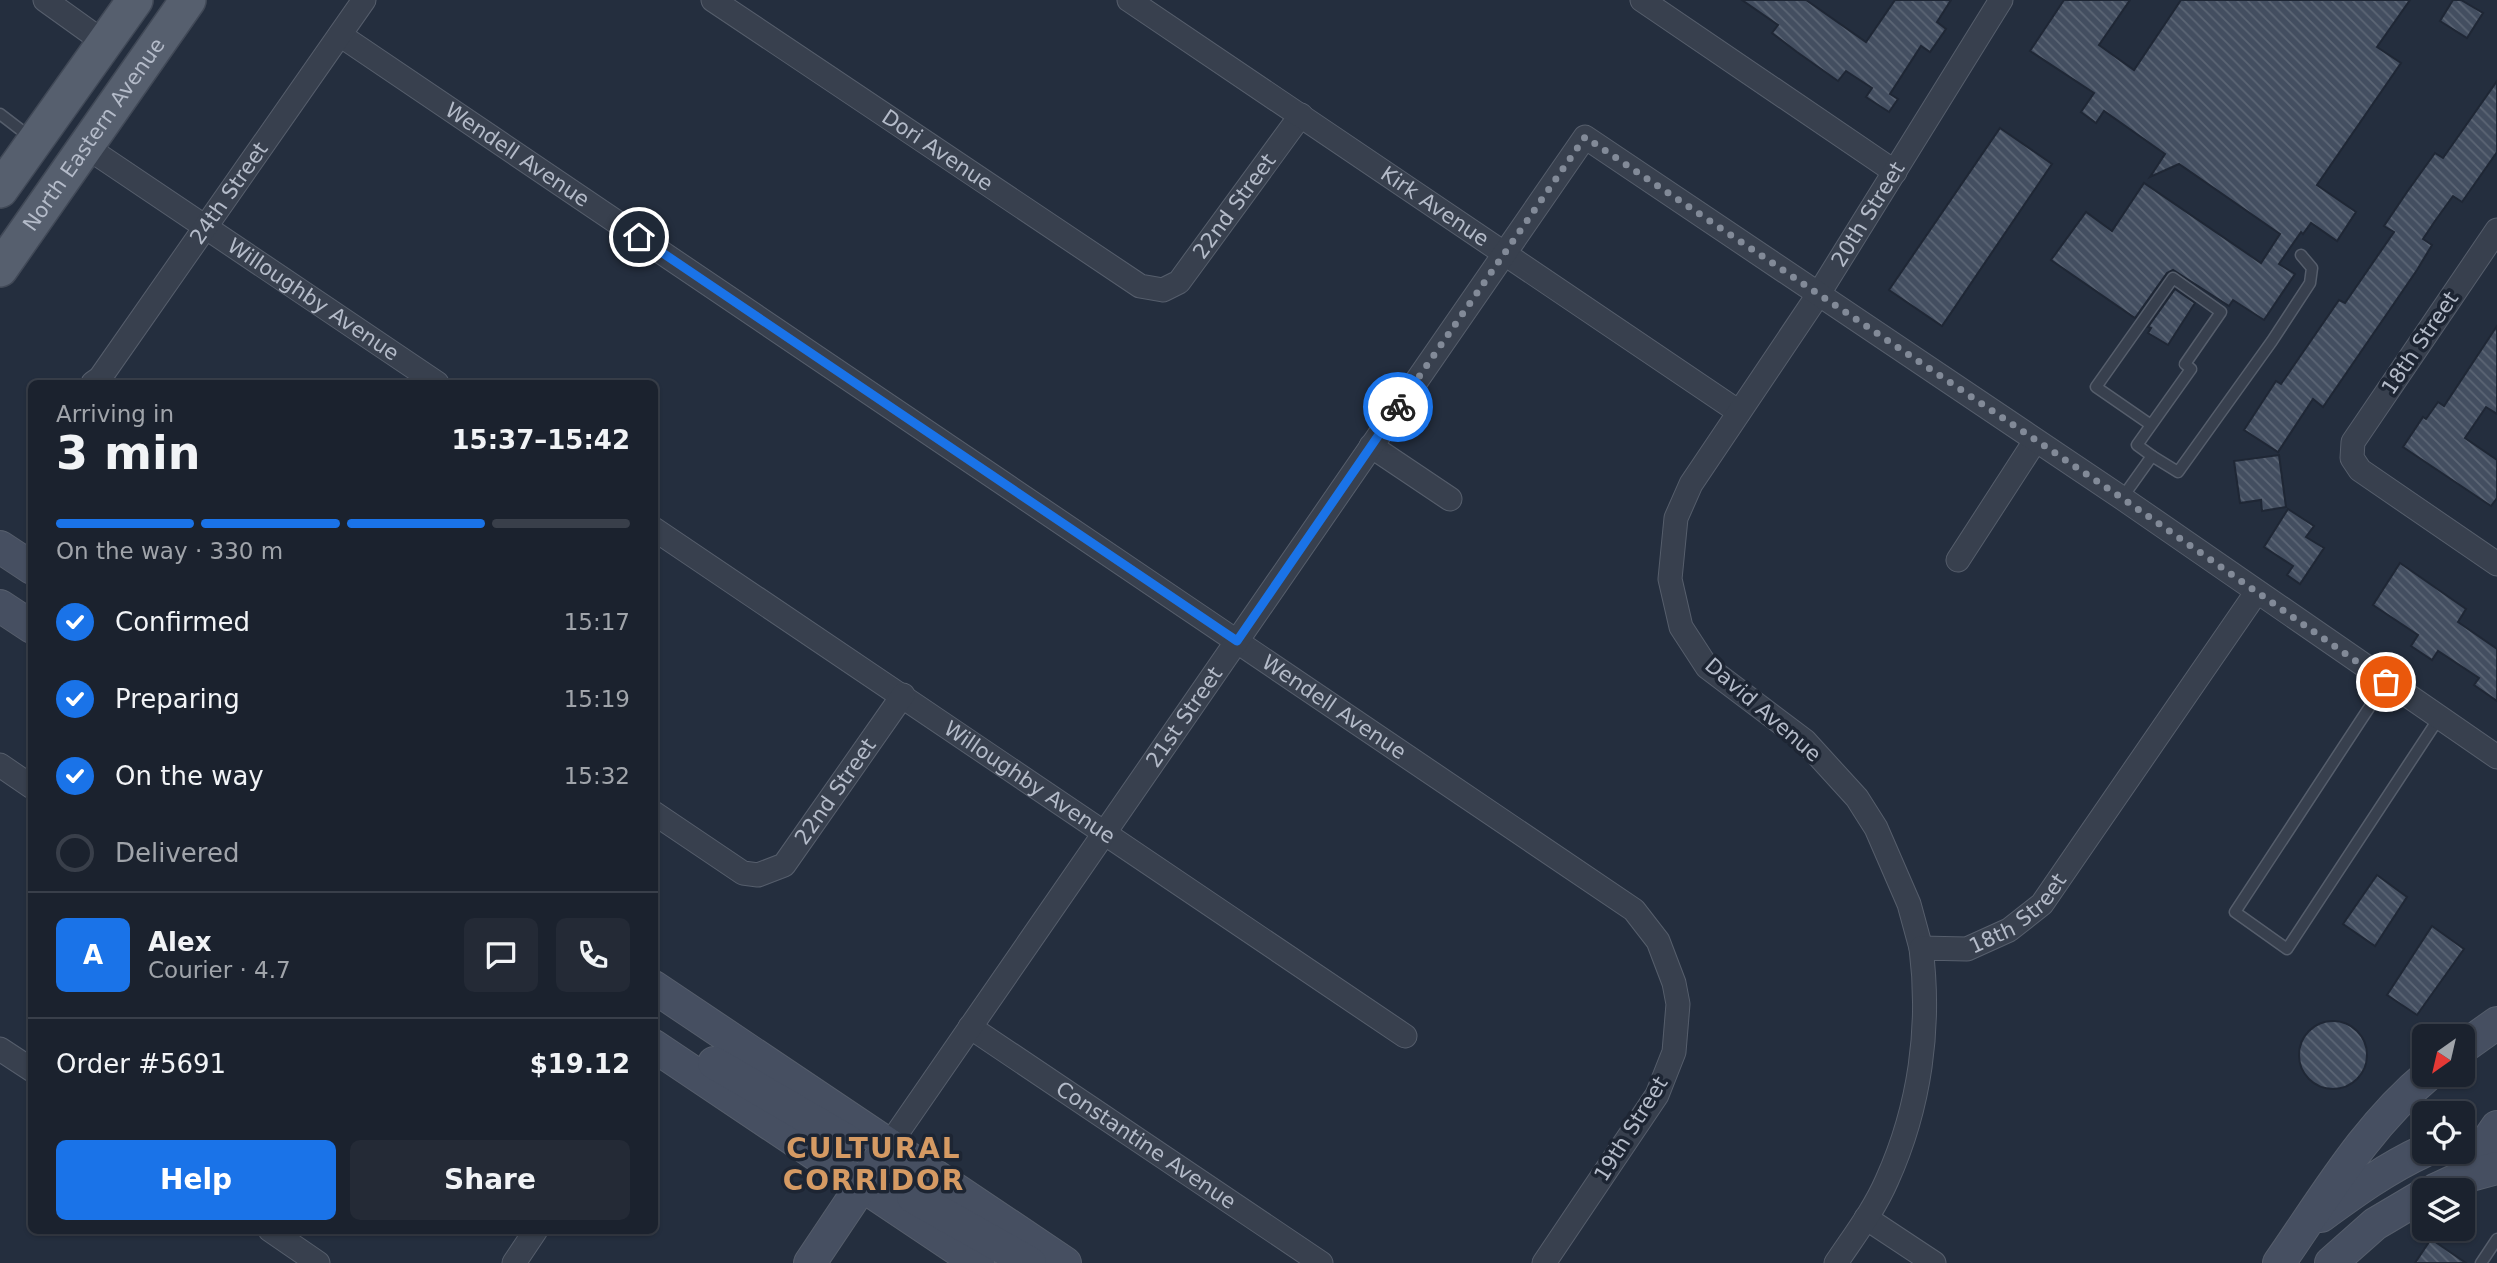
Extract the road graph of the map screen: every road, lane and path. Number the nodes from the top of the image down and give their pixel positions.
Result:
1 (45, 0) edge
2 (135, 0) edge
3 (188, 0) edge
4 (364, 0) edge
5 (713, 0) edge
6 (1129, 0) edge
7 (1642, 0) edge
8 (2001, 0) edge
9 (340, 35) junction
10 (105, 43) junction
11 (0, 114) edge
12 (1301, 115) junction
13 (85, 146) junction
14 (15, 164) edge
15 (1895, 172) junction
16 (59, 183) junction
17 (205, 228) junction
18 (2497, 230) edge
19 (1504, 253) junction
20 (2301, 255) dead end
21 (0, 269) edge
22 (1163, 290) joint
23 (1818, 295) junction
24 (98, 380) edge
25 (433, 380) edge
26 (1739, 412) junction
27 (2151, 425) junction
28 (2035, 441) junction
29 (1371, 446) junction
30 (2152, 456) junction
31 (2122, 498) junction
32 (1450, 499) dead end
33 (658, 532) edge
34 (0, 547) edge
35 (1958, 560) dead end
36 (2497, 564) edge
37 (28, 565) edge
38 (1670, 579) joint
39 (2256, 593) junction
40 (0, 606) edge
41 (28, 624) edge
42 (1237, 641) junction
43 (2386, 682) junction
44 (903, 695) junction
45 (2439, 718) junction
46 (2497, 757) edge
47 (0, 765) edge
48 (28, 784) edge
49 (658, 816) edge
50 (1104, 833) junction
51 (1921, 948) junction
52 (1674, 983) joint
53 (658, 990) edge
54 (2497, 1023) edge
55 (970, 1027) junction
56 (658, 1031) edge
57 (1405, 1036) dead end
58 (2475, 1039) edge
59 (658, 1048) edge
60 (0, 1049) edge
61 (28, 1067) edge
62 (2414, 1087) edge
63 (2496, 1128) edge
64 (2475, 1134) edge
65 (2412, 1157) edge
66 (875, 1165) junction
67 (2497, 1168) edge
68 (2463, 1177) joint
69 (2412, 1202) edge
70 (1866, 1218) junction
71 (2301, 1232) junction
72 (276, 1234) edge
73 (533, 1234) edge
74 (2497, 1239) edge
75 (318, 1263) edge
76 (514, 1263) edge
77 (810, 1263) edge
78 (978, 1263) edge
79 (1030, 1263) edge
80 (1065, 1263) edge
81 (1321, 1263) edge
82 (1545, 1263) edge
83 (1836, 1263) edge
84 (1934, 1263) edge
85 (2279, 1263) edge
86 (2331, 1263) edge
87 (2481, 1263) edge

1 - 10 street
2 - 10 main road, North Eastern Avenue
3 - 13 main road, North Eastern Avenue
4 - 9 street, 24th Street
5 - 22 street, Dori Avenue
6 - 12 street, Kirk Avenue
7 - 15 street
8 - 15 street, 20th Street
9 - 17 street, 24th Street
9 - 42 street, Wendell Avenue
10 - 14 main road, North Eastern Avenue
10 - 16 main road
11 - 14 lane
12 - 19 street, Kirk Avenue
12 - 22 street, 22nd Street
13 - 16 main road, North Eastern Avenue
13 - 17 street, Willoughby Avenue
15 - 23 street, 20th Street
16 - 21 main road, North Eastern Avenue
17 - 24 street, 24th Street
17 - 25 street, Willoughby Avenue
18 - 36 street, 18th Street
19 - 23 street, 21st Street
19 - 26 street, Kirk Avenue
19 - 29 street, 21st Street
20 - 30 lane
23 - 26 street, 20th Street
23 - 28 street
26 - 38 street, 20th Street
27 - 27 lane
27 - 30 lane
28 - 31 street
28 - 35 street
29 - 32 street
29 - 42 street, 21st Street
30 - 31 lane
31 - 39 street
33 - 44 street, Willoughby Avenue
34 - 37 main road
38 - 51 street, David Avenue
39 - 43 street
39 - 51 street, 18th Street
40 - 41 main road
42 - 50 street, 21st Street
42 - 52 street, Wendell Avenue
43 - 45 street
43 - 45 lane
44 - 49 street, 22nd Street
44 - 50 street, Willoughby Avenue
45 - 46 street
47 - 48 street
50 - 55 street, 21st Street
50 - 57 street, Willoughby Avenue
51 - 70 street
52 - 82 street, 19th Street
53 - 66 main road
54 - 58 main road
55 - 66 street, 21st Street
55 - 81 street, Constantine Avenue
56 - 66 main road
59 - 66 main road
60 - 61 street
62 - 71 main road
63 - 64 main road
63 - 68 main road
65 - 71 main road
66 - 77 main road, 21st Street
66 - 78 main road
66 - 79 main road
66 - 80 main road
67 - 68 main road
69 - 86 main road
70 - 83 street
70 - 84 street
71 - 85 main road
72 - 75 street
73 - 76 street
74 - 87 lane

